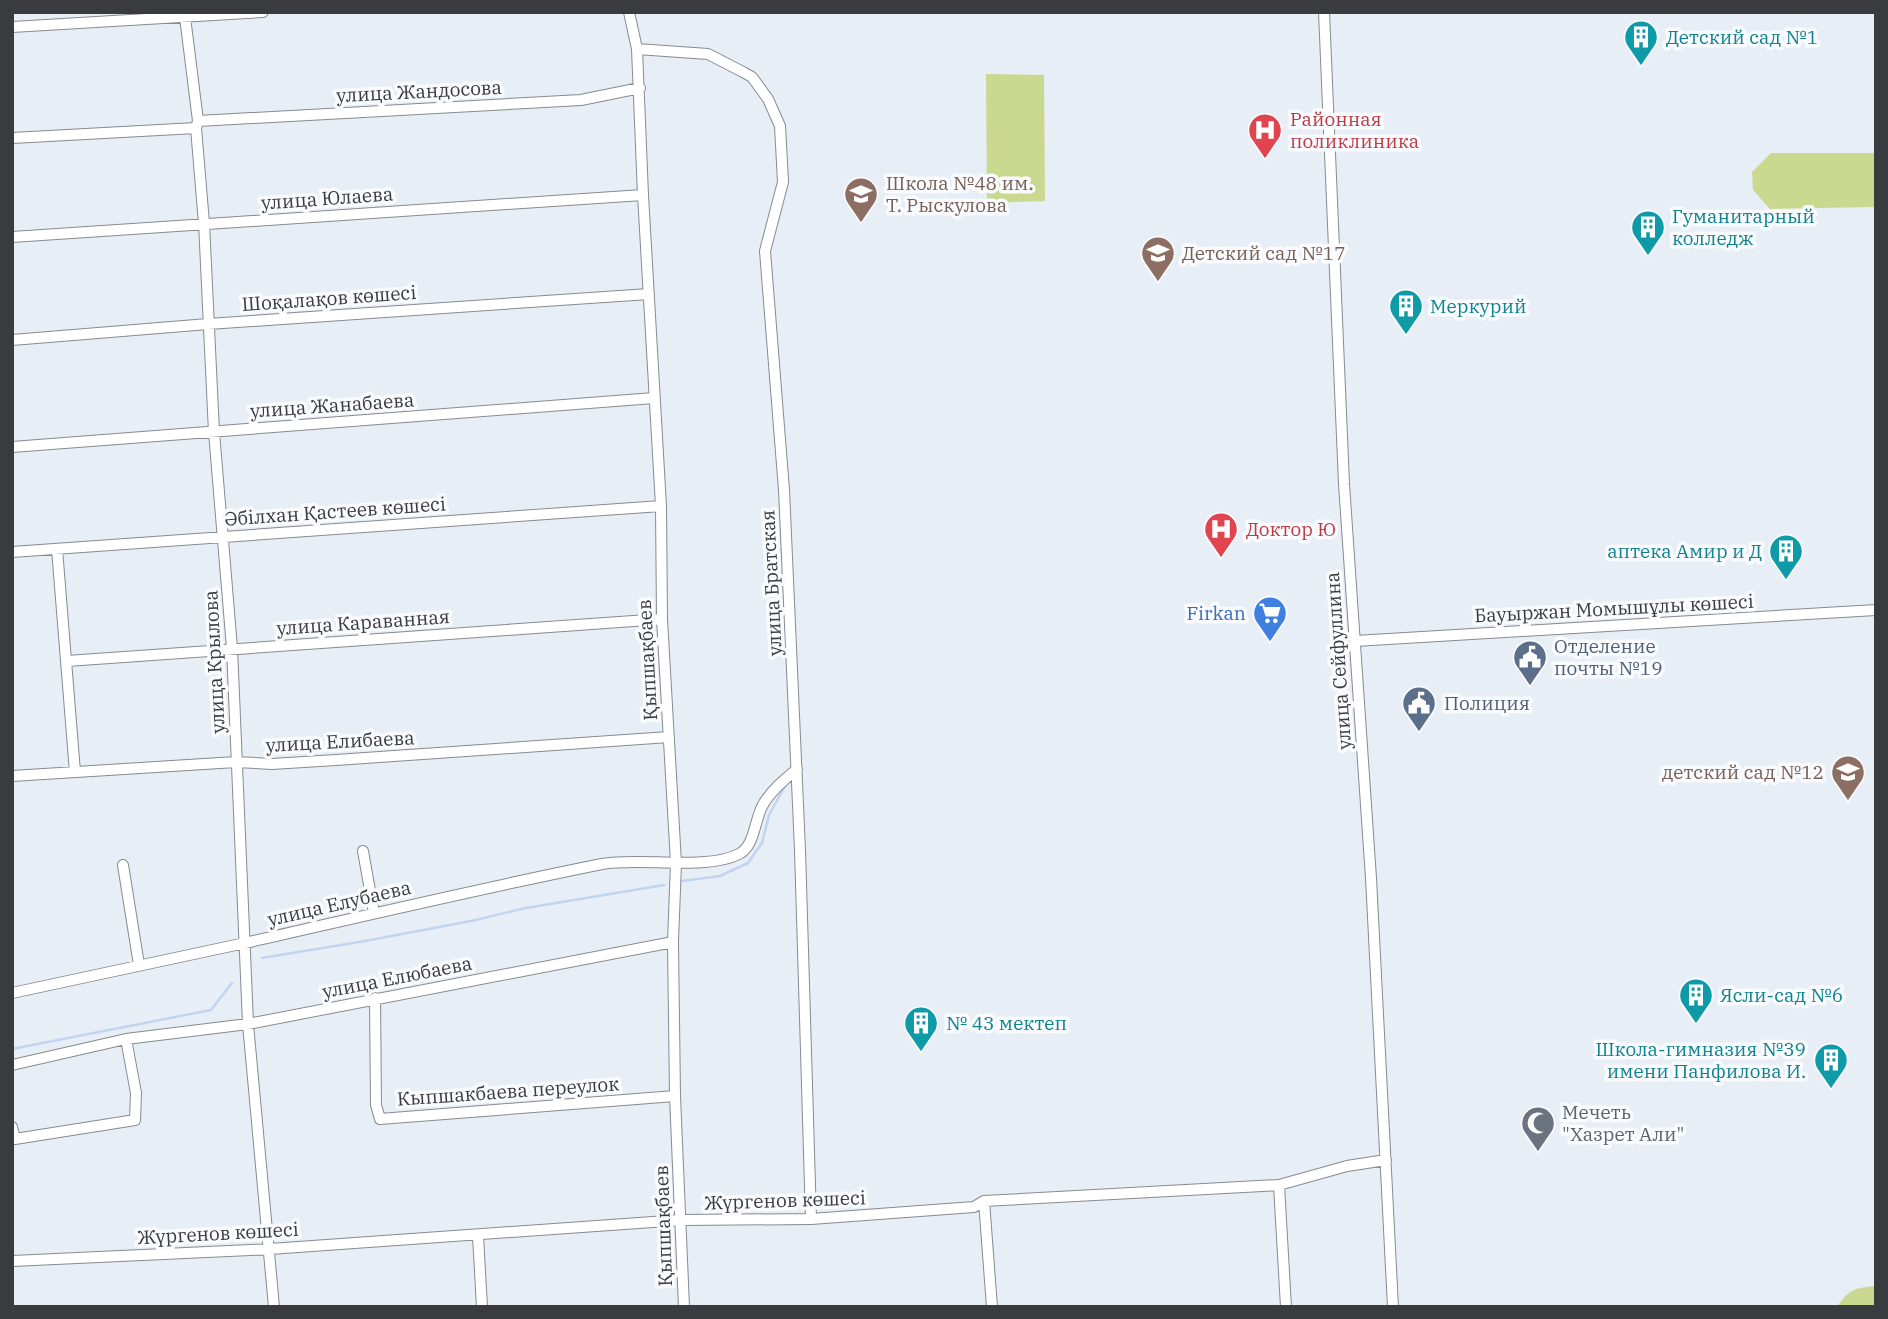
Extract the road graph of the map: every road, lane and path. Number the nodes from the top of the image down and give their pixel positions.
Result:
1 (264, 12) edge
2 (629, 12) edge
3 (1324, 12) edge
4 (185, 17) junction
5 (12, 27) edge
6 (637, 49) junction
7 (640, 88) junction
8 (197, 124) junction
9 (12, 138) edge
10 (643, 195) junction
11 (204, 223) junction
12 (12, 237) edge
13 (649, 294) junction
14 (208, 324) junction
15 (12, 340) edge
16 (654, 398) junction
17 (214, 432) junction
18 (12, 447) edge
19 (661, 506) junction
20 (224, 537) junction
21 (57, 549) junction
22 (12, 552) edge
23 (1876, 610) edge
24 (662, 619) junction
25 (1355, 641) junction
26 (232, 648) junction
27 (67, 661) junction
28 (668, 737) junction
29 (236, 762) junction
30 (797, 769) junction
31 (75, 772) junction
32 (12, 776) edge
33 (363, 851) dead end
34 (676, 863) junction
35 (123, 865) dead end
36 (374, 913) junction
37 (673, 942) junction
38 (244, 943) junction
39 (139, 965) junction
40 (12, 993) edge
41 (375, 998) junction
42 (248, 1024) junction
43 (126, 1039) junction
44 (12, 1065) edge
45 (675, 1096) junction
46 (12, 1127) edge
47 (1386, 1160) junction
48 (1279, 1185) junction
49 (984, 1201) junction
50 (810, 1219) junction
51 (681, 1220) junction
52 (478, 1236) junction
53 (270, 1248) junction
54 (12, 1261) edge
55 (274, 1307) edge
56 (482, 1307) edge
57 (684, 1307) edge
58 (992, 1307) edge
59 (1286, 1307) edge
60 (1394, 1307) edge

1 - 4 street
2 - 6 street, Қыпшақбаев
3 - 25 street, улица Сейфуллина
4 - 5 street
4 - 8 street, улица Крылова
6 - 7 street, Қыпшақбаев
6 - 30 street, улица Братская
7 - 8 street, улица Жандосова
7 - 10 street, Қыпшақбаев
8 - 9 street, улица Жандосова
8 - 11 street, улица Крылова
10 - 11 street, улица Юлаева
10 - 13 street, Қыпшақбаев
11 - 12 street, улица Юлаева
11 - 14 street, улица Крылова
13 - 14 street, Шоқалақов көшесі
13 - 16 street, Қыпшақбаев
14 - 15 street, Шоқалақов көшесі
14 - 17 street, улица Крылова
16 - 17 street, улица Жанабаева
16 - 19 street, Қыпшақбаев
17 - 18 street, улица Жанабаева
17 - 20 street, улица Крылова
19 - 20 street, Әбілхан Қастеев көшесі
19 - 24 street, Қыпшақбаев
20 - 21 street, Әбілхан Қастеев көшесі
20 - 26 street, улица Крылова
21 - 22 street, Әбілхан Қастеев көшесі
21 - 27 street
23 - 25 street, Бауыржан Момышұлы көшесі
24 - 26 street, улица Караванная
24 - 28 street, Қыпшақбаев
25 - 47 street, улица Сейфуллина
26 - 27 street, улица Караванная
26 - 29 street, улица Крылова
27 - 31 street
28 - 29 street, улица Елибаева
28 - 34 street, Қыпшақбаев
29 - 31 street, улица Елибаева
29 - 38 street, улица Крылова
30 - 34 street, улица Елубаева
30 - 50 street, улица Братская
31 - 32 street, улица Елибаева
33 - 36 street
34 - 36 street, улица Елубаева
34 - 37 street, Қыпшақбаев
35 - 39 street
36 - 38 street, улица Елубаева
37 - 41 street, улица Елюбаева
37 - 45 street, Қыпшақбаев
38 - 39 street, улица Елубаева
38 - 42 street, улица Крылова
39 - 40 street, улица Елубаева
41 - 42 street, улица Елюбаева
41 - 45 street, Кыпшакбаева переулок
42 - 43 street, улица Елюбаева
42 - 53 street, улица Крылова
43 - 44 street, улица Елюбаева
43 - 46 street
45 - 51 street, Қыпшақбаев
47 - 48 street, Жүргенов көшесі
47 - 60 street, улица Сейфуллина
48 - 49 street, Жүргенов көшесі
48 - 59 street
49 - 50 street, Жүргенов көшесі
49 - 58 street
50 - 51 street, Жүргенов көшесі
51 - 52 street, Жүргенов көшесі
51 - 57 street, Қыпшақбаев
52 - 53 street, Жүргенов көшесі
52 - 56 street
53 - 54 street, Жүргенов көшесі
53 - 55 street, улица Крылова

